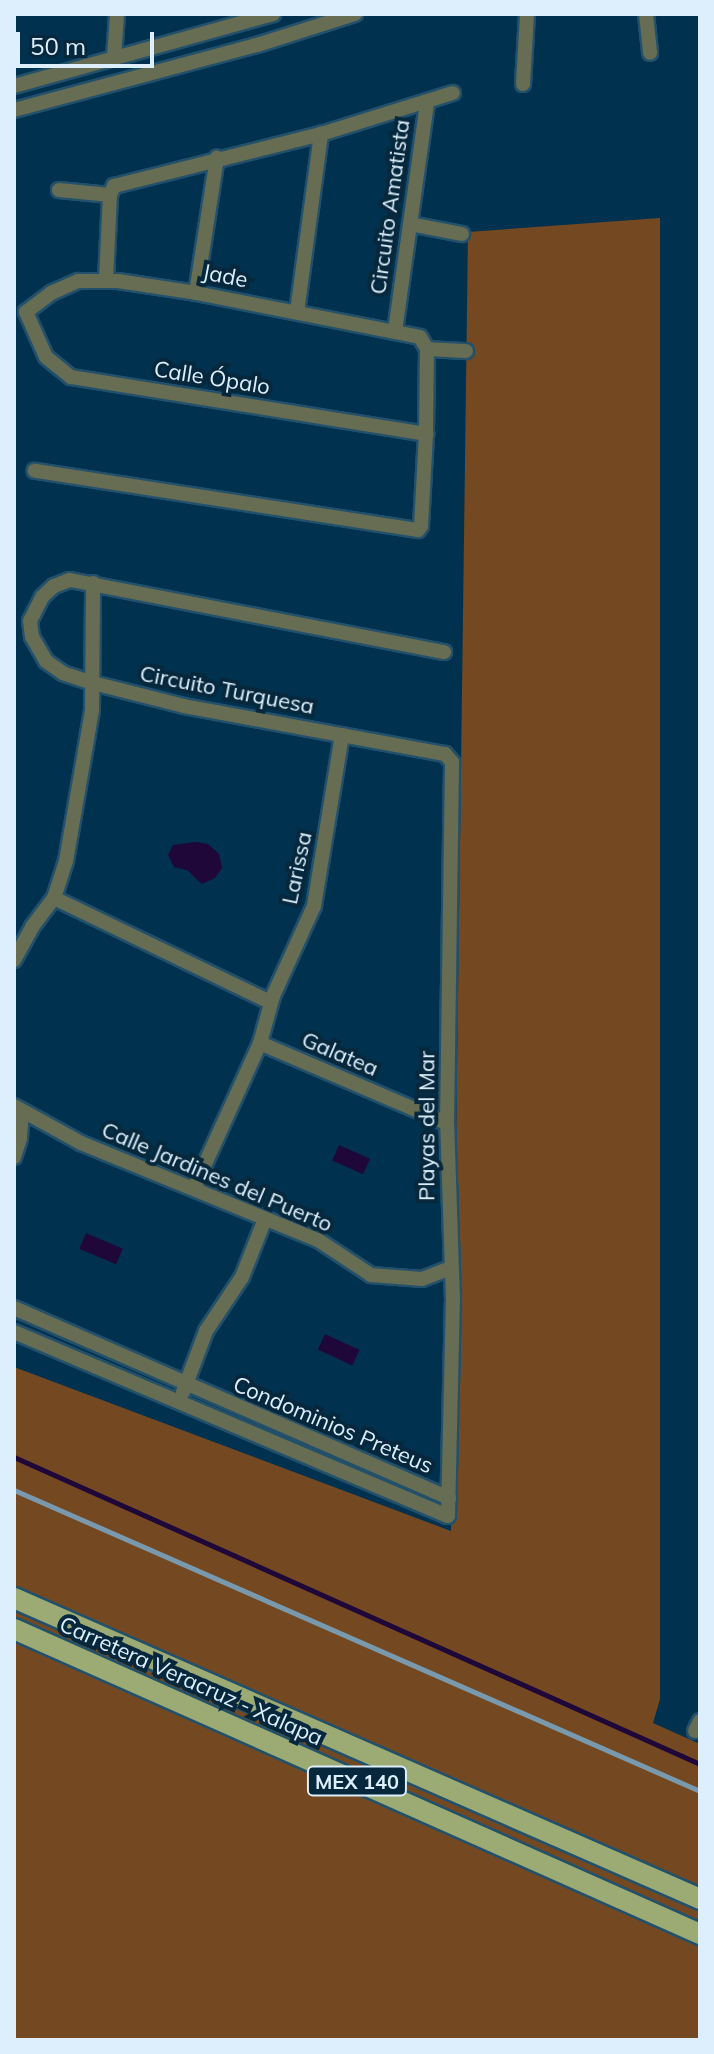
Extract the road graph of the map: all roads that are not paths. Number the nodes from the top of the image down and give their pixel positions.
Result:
1 (117, 14) edge
2 (273, 14) edge
3 (355, 14) edge
4 (527, 14) edge
5 (646, 14) edge
6 (650, 53) dead end
7 (114, 58) junction
8 (523, 84) dead end
9 (14, 86) edge
10 (453, 93) dead end
11 (427, 102) junction
12 (14, 110) edge
13 (321, 134) junction
14 (217, 158) junction
15 (59, 190) dead end
16 (110, 195) junction
17 (410, 224) junction
18 (462, 234) dead end
19 (106, 280) junction
20 (196, 293) junction
21 (20, 312) edge
22 (297, 312) junction
23 (395, 331) junction
24 (425, 343) junction
25 (466, 351) dead end
26 (426, 434) junction
27 (35, 471) dead end
28 (93, 583) junction
29 (14, 619) edge
30 (30, 621) junction
31 (444, 652) dead end
32 (93, 683) junction
33 (342, 735) junction
34 (447, 755) joint
35 (54, 898) junction
36 (21, 932) edge
37 (14, 960) edge
38 (270, 1002) junction
39 (260, 1043) junction
40 (18, 1109) edge
41 (447, 1123) junction
42 (14, 1157) edge
43 (194, 1188) junction
44 (265, 1219) junction
45 (451, 1268) junction
46 (14, 1308) edge
47 (14, 1332) edge
48 (186, 1386) junction
49 (179, 1404) junction
50 (449, 1498) junction
51 (14, 1598) edge
52 (14, 1629) edge
53 (700, 1899) edge
54 (700, 1934) edge

1 - 7 street
2 - 7 street
3 - 12 street
4 - 8 street
5 - 6 street
7 - 9 street
10 - 11 street
11 - 13 street, Circuito Amatista
11 - 17 street, Circuito Amatista
13 - 14 street, Circuito Amatista
13 - 22 street
14 - 16 street, Circuito Amatista
14 - 20 street
15 - 16 street
16 - 19 street
17 - 18 street
17 - 23 street, Circuito Amatista
19 - 20 street, Jade
19 - 21 street, Jade
20 - 22 street, Jade
21 - 26 street, Calle Ópalo
22 - 23 street, Jade
23 - 24 street, Jade
24 - 25 street, Jade
24 - 26 street
26 - 27 street
28 - 30 street
28 - 31 street
28 - 32 street
29 - 30 street
30 - 32 street, Circuito Turquesa
32 - 33 street, Circuito Turquesa
32 - 35 street
33 - 34 street, Circuito Turquesa
33 - 38 street, Larissa
34 - 41 street, Playas del Mar
35 - 36 street
35 - 38 street
36 - 37 street
38 - 39 street, Larissa
39 - 41 street, Galatea
39 - 43 street, Larissa
40 - 42 street
40 - 43 street, Calle Jardines del Puerto
41 - 45 street, Playas del Mar
43 - 44 street, Calle Jardines del Puerto
44 - 45 street, Calle Jardines del Puerto
44 - 48 street
45 - 50 street, Playas del Mar
46 - 48 street, Condominios Preteus
47 - 49 street, Condominios Preteus
48 - 49 street
48 - 50 street, Condominios Preteus
49 - 50 street, Condominios Preteus
51 - 53 main road, Carretera Veracruz - Xalapa / MEX 140
52 - 54 main road, Carretera Veracruz - Xalapa / MEX 140

